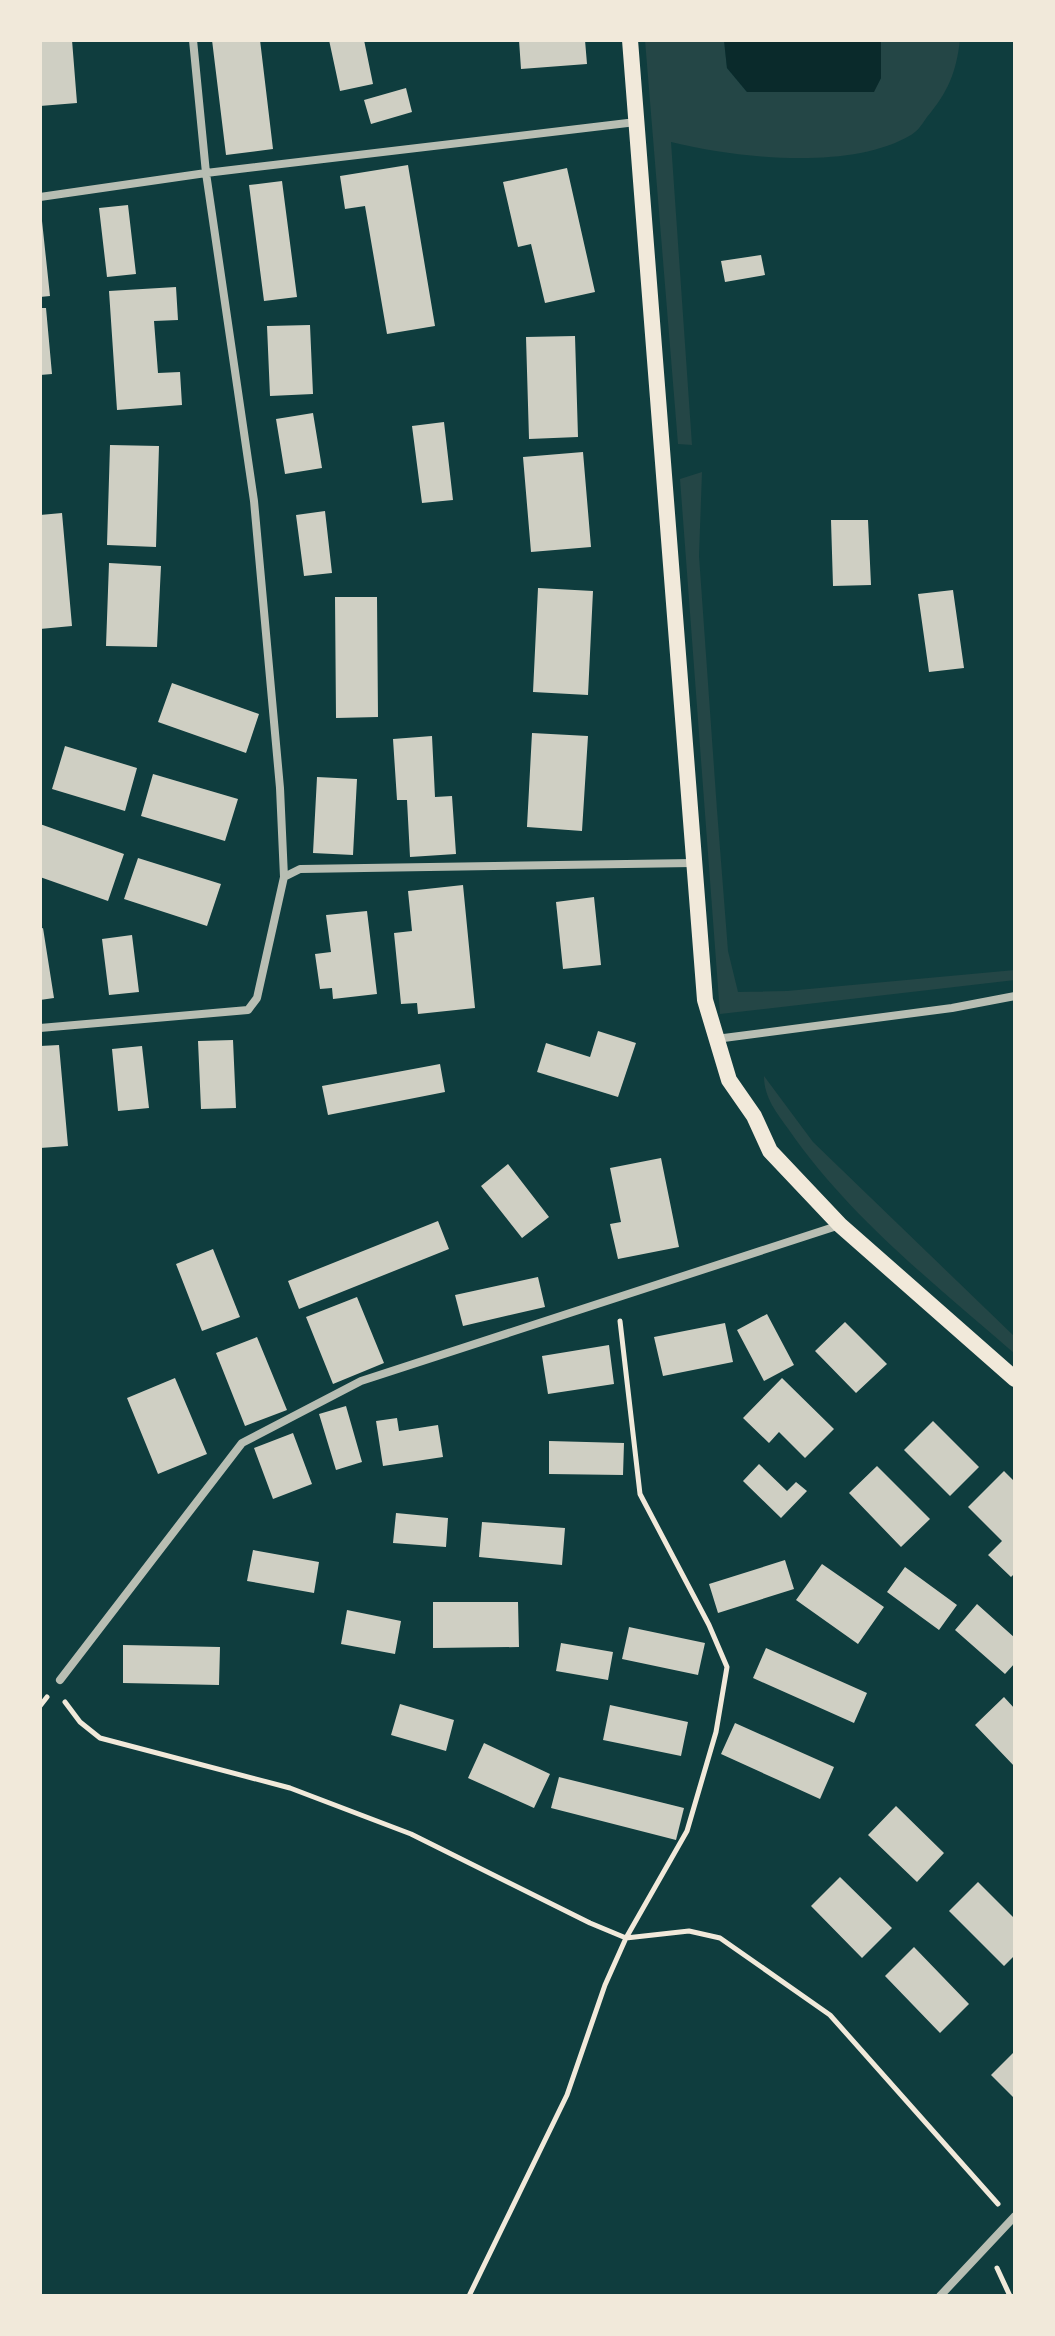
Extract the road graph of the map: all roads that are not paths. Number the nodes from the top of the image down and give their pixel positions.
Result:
1 (193, 40) edge
2 (630, 40) edge
3 (636, 122) junction
4 (206, 173) junction
5 (40, 197) edge
6 (693, 863) junction
7 (284, 877) junction
8 (1015, 996) edge
9 (40, 1028) edge
10 (716, 1039) junction
11 (840, 1225) junction
12 (1015, 1379) edge
13 (60, 1680) road end
14 (1013, 2218) edge
15 (940, 2296) edge

1 - 4 street
2 - 3 main road
3 - 4 street
3 - 6 main road
4 - 5 street
4 - 7 street
6 - 7 street
6 - 10 main road
7 - 9 street
8 - 10 street
10 - 11 main road
11 - 12 main road
11 - 13 street
14 - 15 street

